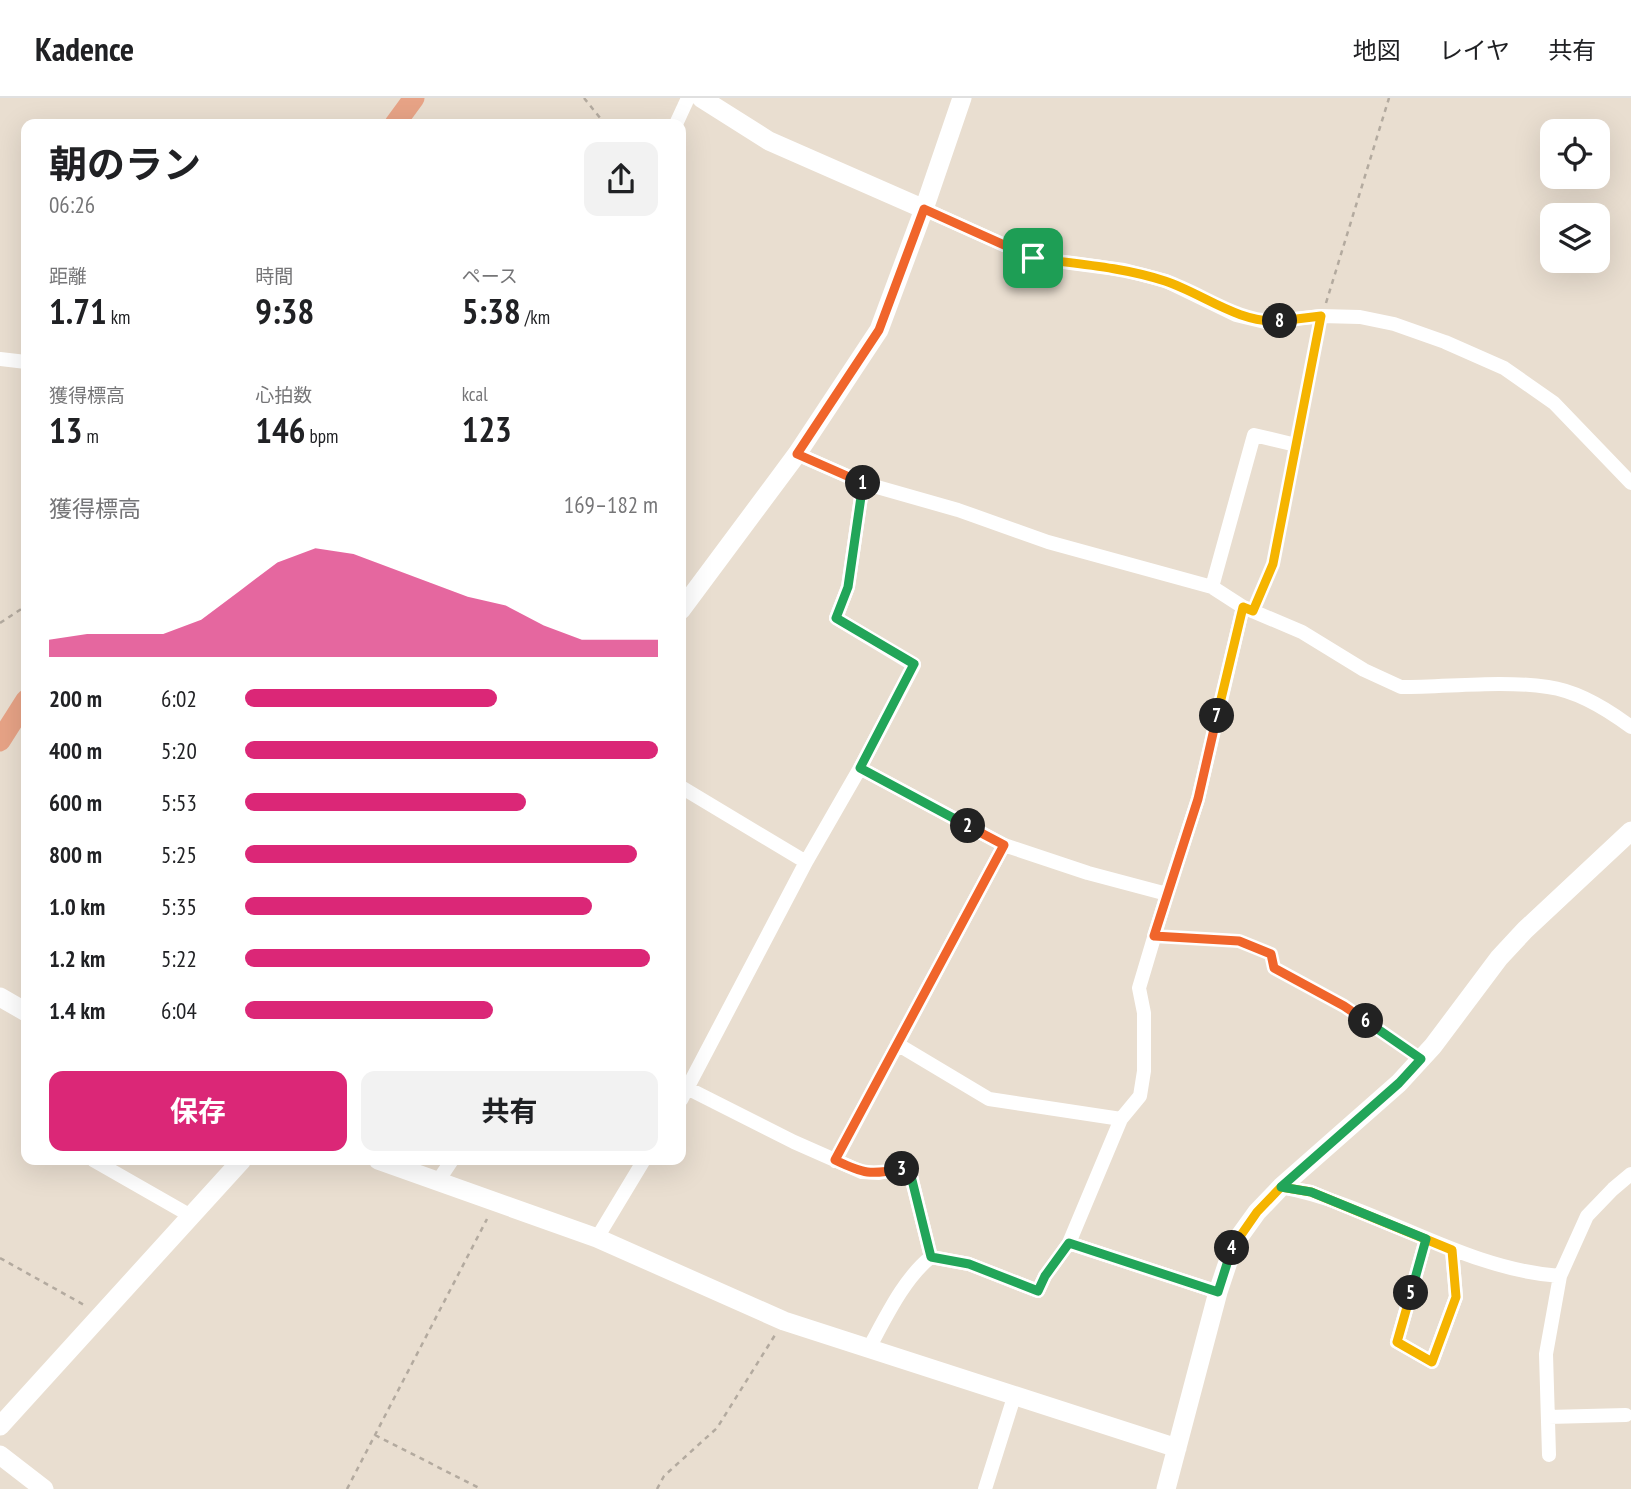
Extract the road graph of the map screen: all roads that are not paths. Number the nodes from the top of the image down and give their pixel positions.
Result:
1 (414, 98) edge
2 (688, 98) edge
3 (701, 98) edge
4 (962, 98) edge
5 (399, 119) edge
6 (678, 119) edge
7 (924, 209) junction
8 (1321, 316) junction
9 (0, 359) edge
10 (21, 361) edge
11 (1296, 445) junction
12 (797, 454) junction
13 (863, 483) junction
14 (1631, 483) edge
15 (1212, 587) junction
16 (686, 603) edge
17 (1248, 609) junction
18 (21, 708) edge
19 (1631, 727) edge
20 (0, 741) edge
21 (860, 768) junction
22 (686, 790) edge
23 (1631, 831) edge
24 (1004, 845) junction
25 (806, 862) junction
26 (1167, 894) junction
27 (0, 997) edge
28 (21, 1009) edge
29 (897, 1044) junction
30 (686, 1085) edge
31 (686, 1092) edge
32 (1121, 1119) junction
33 (835, 1160) junction
34 (102, 1165) edge
35 (237, 1165) edge
36 (392, 1165) edge
37 (449, 1165) edge
38 (641, 1165) edge
39 (1631, 1174) edge
40 (438, 1181) junction
41 (1281, 1187) junction
42 (191, 1216) junction
43 (597, 1238) junction
44 (1426, 1239) junction
45 (1069, 1243) junction
46 (1452, 1250) junction
47 (931, 1257) junction
48 (1560, 1276) junction
49 (1218, 1292) junction
50 (869, 1348) junction
51 (1014, 1396) junction
52 (1626, 1416) dead end
53 (1548, 1417) junction
54 (0, 1426) edge
55 (1177, 1448) junction
56 (0, 1455) edge
57 (1549, 1455) dead end
58 (44, 1489) edge
59 (985, 1489) edge
60 (1166, 1489) edge

1 - 5 main road
2 - 6 street
3 - 7 street
4 - 7 street
7 - 8 street
7 - 12 street
8 - 11 lane
8 - 14 street
9 - 10 street
11 - 15 street
11 - 17 lane
12 - 13 street
12 - 16 street
13 - 15 street
13 - 21 street
15 - 17 street
17 - 19 street
17 - 26 street
18 - 20 main road
21 - 24 street
21 - 25 street
22 - 25 street
23 - 41 street
24 - 26 street
24 - 29 street
25 - 30 street
26 - 32 street
27 - 28 street
29 - 32 street
29 - 33 street
31 - 33 street
32 - 45 street
33 - 47 street
34 - 42 street
35 - 42 street
36 - 40 street
37 - 40 street
38 - 43 street
39 - 48 street
40 - 43 street
41 - 44 street
41 - 49 street
42 - 54 street
43 - 50 street
44 - 46 street
44 - 46 street
45 - 47 street
45 - 49 street
46 - 48 street
47 - 50 street
48 - 53 street
49 - 55 street
50 - 51 street
51 - 55 street
51 - 59 street
52 - 53 street
53 - 57 street
55 - 60 street
56 - 58 street

